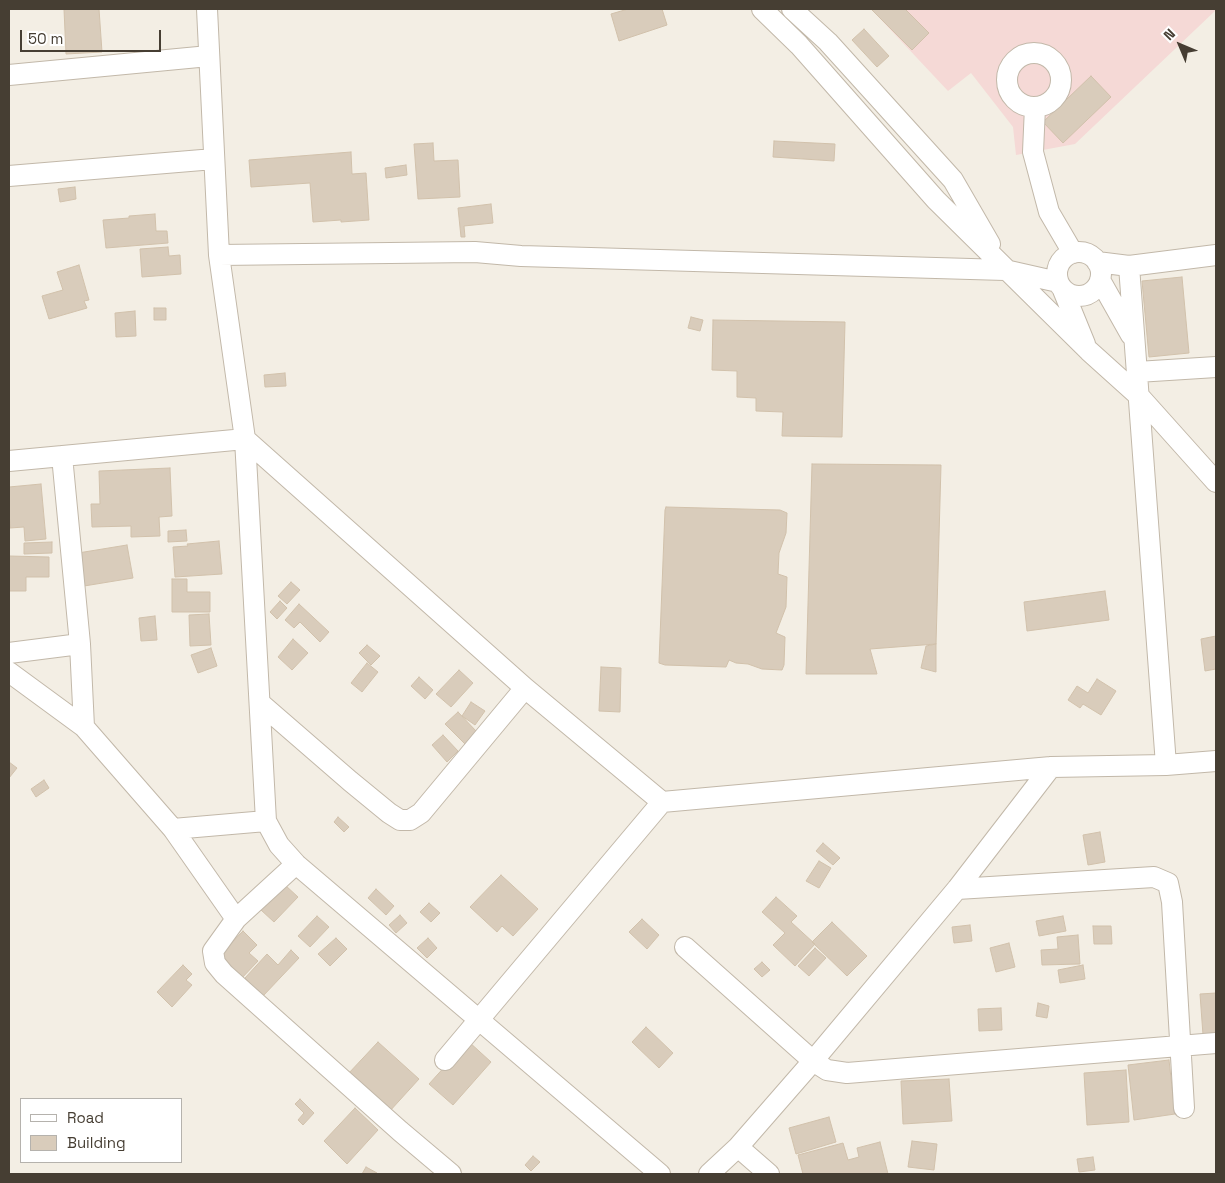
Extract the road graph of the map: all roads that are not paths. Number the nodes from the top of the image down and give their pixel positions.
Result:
1 (207, 9) edge
2 (762, 9) edge
3 (792, 9) edge
4 (209, 56) junction
5 (9, 75) edge
6 (1034, 107) dead end
7 (214, 159) junction
8 (9, 176) edge
9 (1073, 253) junction
10 (220, 255) junction
11 (1216, 255) edge
12 (1129, 266) junction
13 (1005, 270) junction
14 (1099, 271) junction
15 (1061, 286) junction
16 (1135, 341) junction
17 (1088, 351) junction
18 (1216, 367) edge
19 (1137, 372) junction
20 (1139, 396) junction
21 (245, 439) junction
22 (62, 456) junction
23 (9, 460) edge
24 (1216, 482) edge
25 (80, 644) junction
26 (9, 653) edge
27 (9, 672) edge
28 (525, 688) junction
29 (260, 703) junction
30 (84, 727) junction
31 (1216, 761) edge
32 (1166, 765) junction
33 (1051, 767) junction
34 (662, 802) junction
35 (266, 821) junction
36 (173, 829) junction
37 (296, 864) junction
38 (957, 889) junction
39 (236, 919) junction
40 (685, 947) dead end
41 (479, 1020) junction
42 (1216, 1043) edge
43 (1180, 1046) junction
44 (444, 1060) dead end
45 (813, 1061) junction
46 (1184, 1108) dead end
47 (738, 1147) junction
48 (451, 1174) edge
49 (660, 1174) edge
50 (709, 1174) edge
51 (769, 1174) edge

1 - 4 street
2 - 13 street
3 - 13 street
4 - 5 street
4 - 7 street
6 - 9 street
7 - 8 street
7 - 10 street
9 - 14 street
9 - 15 street
10 - 13 street
10 - 21 street
11 - 12 street
12 - 14 street
12 - 16 street
13 - 15 street
13 - 17 street
14 - 15 street
14 - 16 street
15 - 17 street
16 - 19 street
17 - 20 street
18 - 19 street
19 - 20 street
20 - 24 street
20 - 32 street
21 - 22 street
21 - 28 street
21 - 29 street
22 - 23 street
22 - 25 street
25 - 26 street
25 - 30 street
27 - 30 street
28 - 29 street
28 - 34 street
29 - 35 street
30 - 36 street
31 - 32 street
32 - 33 street
33 - 34 street
33 - 38 street
34 - 41 street
35 - 36 street
35 - 37 street
36 - 39 street
37 - 39 street
37 - 41 street
38 - 43 street
38 - 45 street
39 - 48 street
40 - 45 street
41 - 44 street
41 - 49 street
42 - 43 street
43 - 45 street
43 - 46 street
45 - 47 street
47 - 50 street
47 - 51 street

